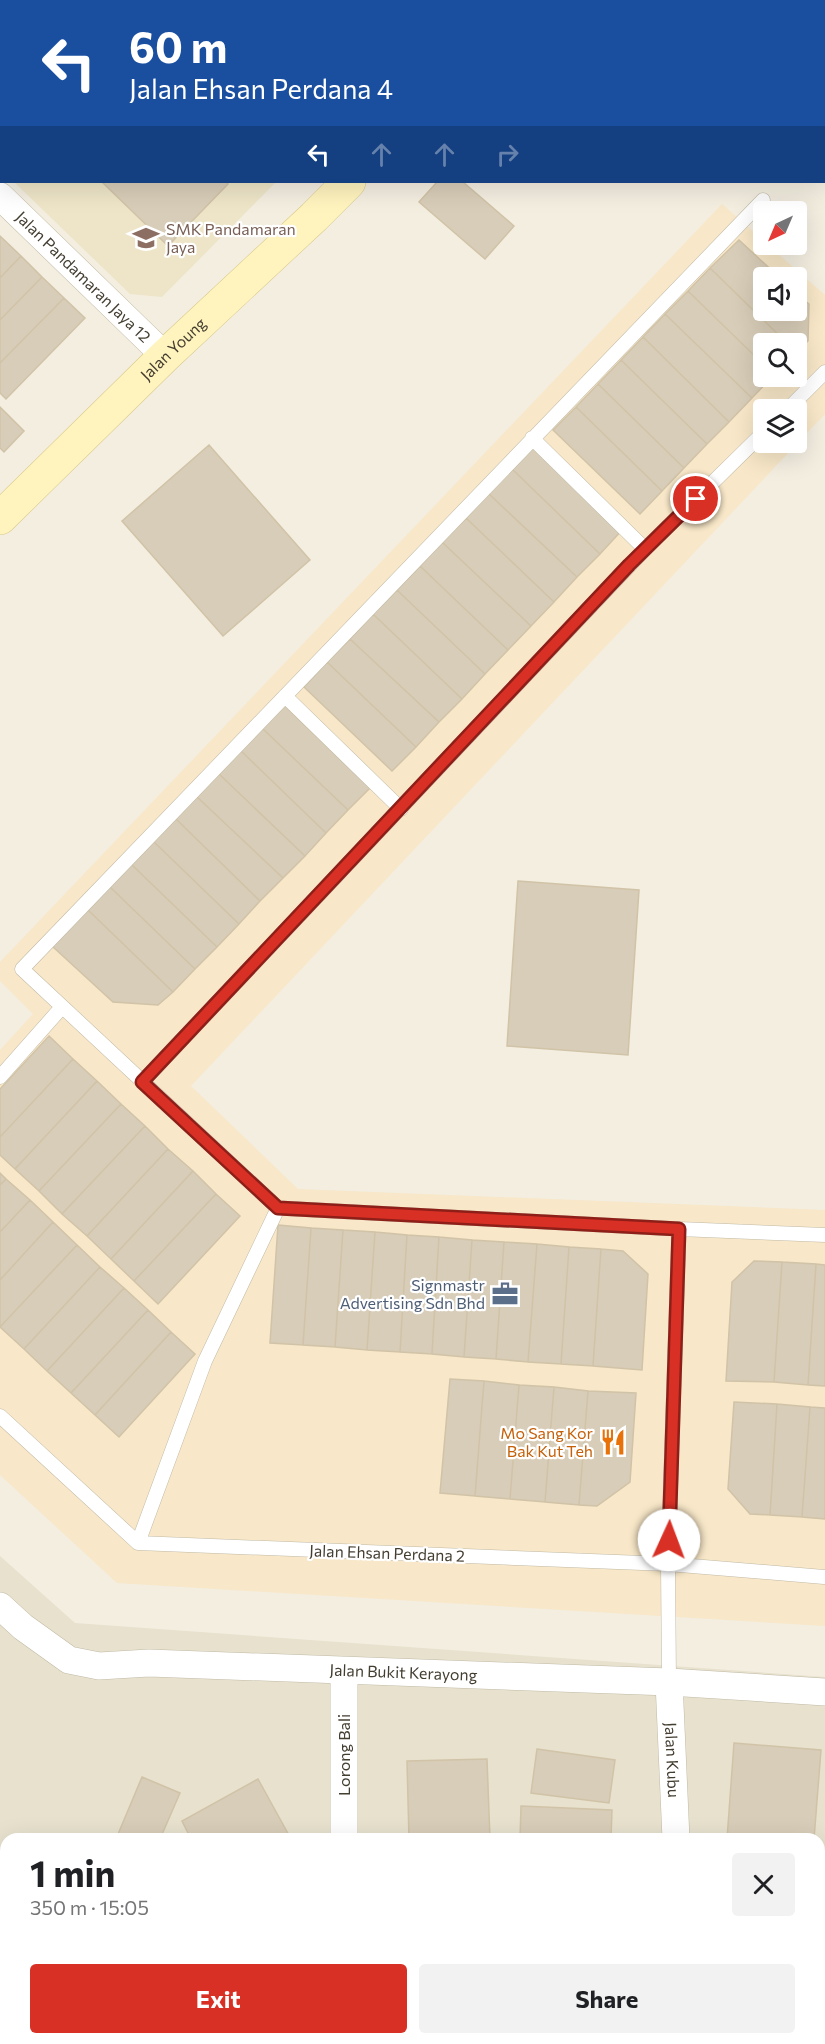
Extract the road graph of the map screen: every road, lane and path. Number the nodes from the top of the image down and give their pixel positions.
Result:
1 (348, 183) edge
2 (0, 196) edge
3 (763, 200) dead end
4 (165, 356) junction
5 (825, 372) edge
6 (798, 399) edge
7 (532, 438) junction
8 (753, 443) edge
9 (0, 518) edge
10 (645, 549) junction
11 (285, 696) junction
12 (401, 809) junction
13 (62, 1007) junction
14 (0, 1077) edge
15 (142, 1082) junction
16 (278, 1208) junction
17 (679, 1229) junction
18 (825, 1235) edge
19 (0, 1416) edge
20 (138, 1543) junction
21 (668, 1564) junction
22 (824, 1577) edge
23 (0, 1606) edge
24 (344, 1671) junction
25 (669, 1682) junction
26 (825, 1692) edge
27 (344, 1833) edge
28 (676, 1833) edge

1 - 4 main road, Jalan Young
2 - 4 street, Jalan Pandamaran Jaya 12
3 - 7 lane
4 - 9 main road, Jalan Young
5 - 6 lane
7 - 10 lane
7 - 11 lane
8 - 10 lane
10 - 12 lane
11 - 12 lane
11 - 13 lane
12 - 15 lane
13 - 14 lane
13 - 15 lane
15 - 16 lane
16 - 17 lane
16 - 20 lane
17 - 18 lane
17 - 21 lane
19 - 20 lane
20 - 21 lane, Jalan Ehsan Perdana 2
21 - 22 lane, Jalan Ehsan Perdana 2
21 - 25 lane
23 - 24 street, Jalan Bukit Kerayong
24 - 25 street, Jalan Bukit Kerayong
24 - 27 street, Lorong Bali
25 - 26 street, Jalan Bukit Kerayong
25 - 28 street, Jalan Kubu

